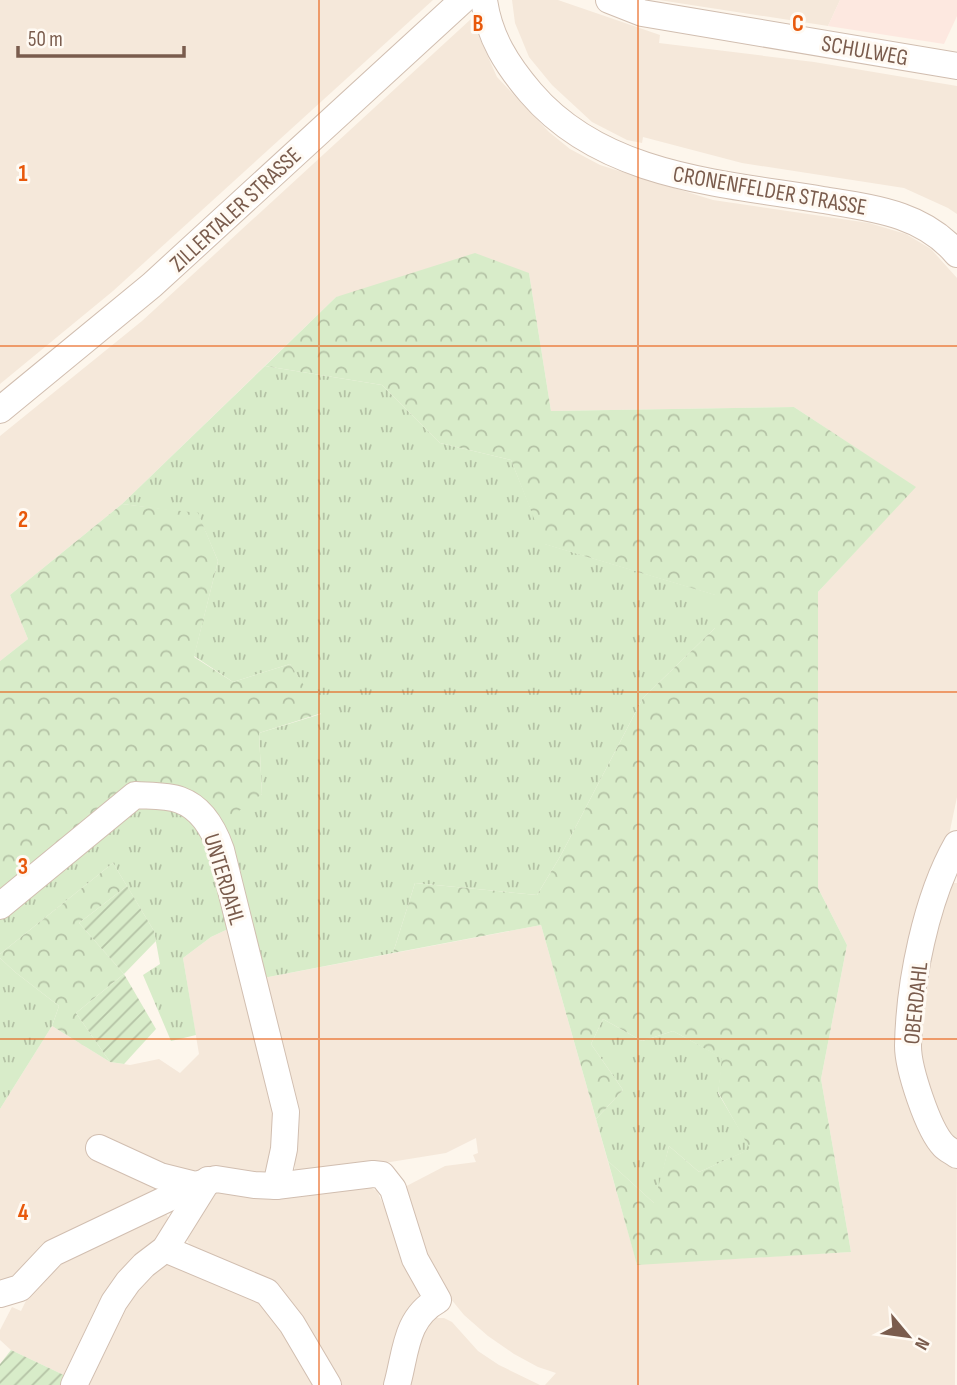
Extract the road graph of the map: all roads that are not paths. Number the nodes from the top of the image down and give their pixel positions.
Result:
1 (463, 0) edge
2 (484, 0) edge
3 (609, 0) edge
4 (957, 66) edge
5 (957, 254) edge
6 (0, 410) edge
7 (957, 844) edge
8 (0, 906) edge
9 (99, 1148) dead end
10 (957, 1155) edge
11 (202, 1183) junction
12 (276, 1186) junction
13 (164, 1248) junction
14 (0, 1294) edge
15 (74, 1385) edge
16 (328, 1385) edge
17 (397, 1385) edge

1 - 6 street, ZILLERTALER STRASSE
2 - 5 street, CRONENFELDER STRASSE
3 - 4 street, SCHULWEG
7 - 10 street, OBERDAHL
8 - 12 street, UNTERDAHL
9 - 11 street
11 - 12 street
11 - 13 street
11 - 14 street
12 - 17 street
13 - 15 street
13 - 16 street

